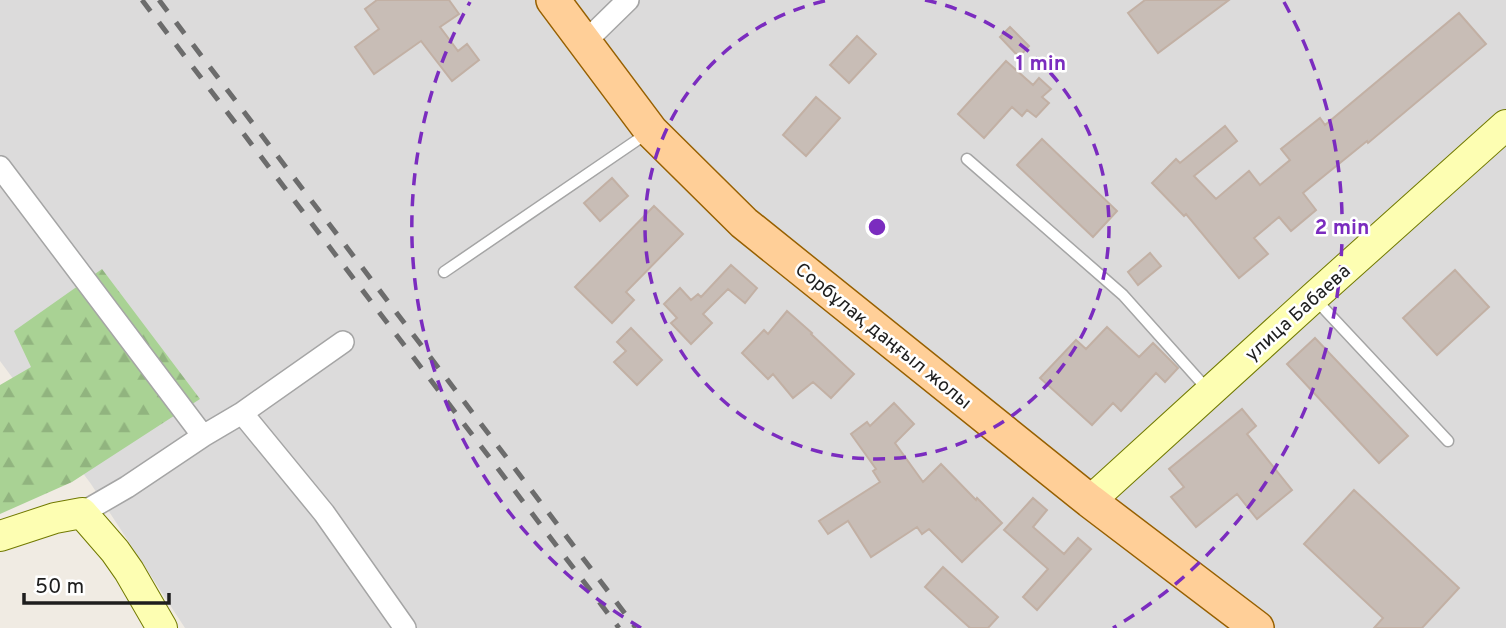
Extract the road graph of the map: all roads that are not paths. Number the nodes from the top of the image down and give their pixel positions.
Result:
1 (553, 0) edge
2 (628, 0) edge
3 (584, 42) junction
4 (1506, 125) edge
5 (651, 131) junction
6 (967, 159) dead end
7 (0, 167) edge
8 (443, 272) dead end
9 (1314, 297) junction
10 (343, 342) dead end
11 (1210, 392) junction
12 (242, 413) junction
13 (203, 436) junction
14 (1448, 441) dead end
15 (1090, 501) junction
16 (82, 513) junction
17 (0, 536) edge
18 (162, 628) edge
19 (405, 628) edge
20 (1257, 628) edge

1 - 3 main road, Сорбұлақ даңғыл жолы
2 - 3 street
3 - 5 main road, Сорбұлақ даңғыл жолы
4 - 9 street, улица Бабаева
5 - 8 lane
5 - 15 main road, Сорбұлақ даңғыл жолы
6 - 11 lane
7 - 13 street
9 - 11 street, улица Бабаева
9 - 14 lane
10 - 12 street
11 - 15 street, улица Бабаева
12 - 13 street
12 - 19 street
13 - 16 street
15 - 20 main road, Сорбұлақ даңғыл жолы
16 - 17 street
16 - 18 street

